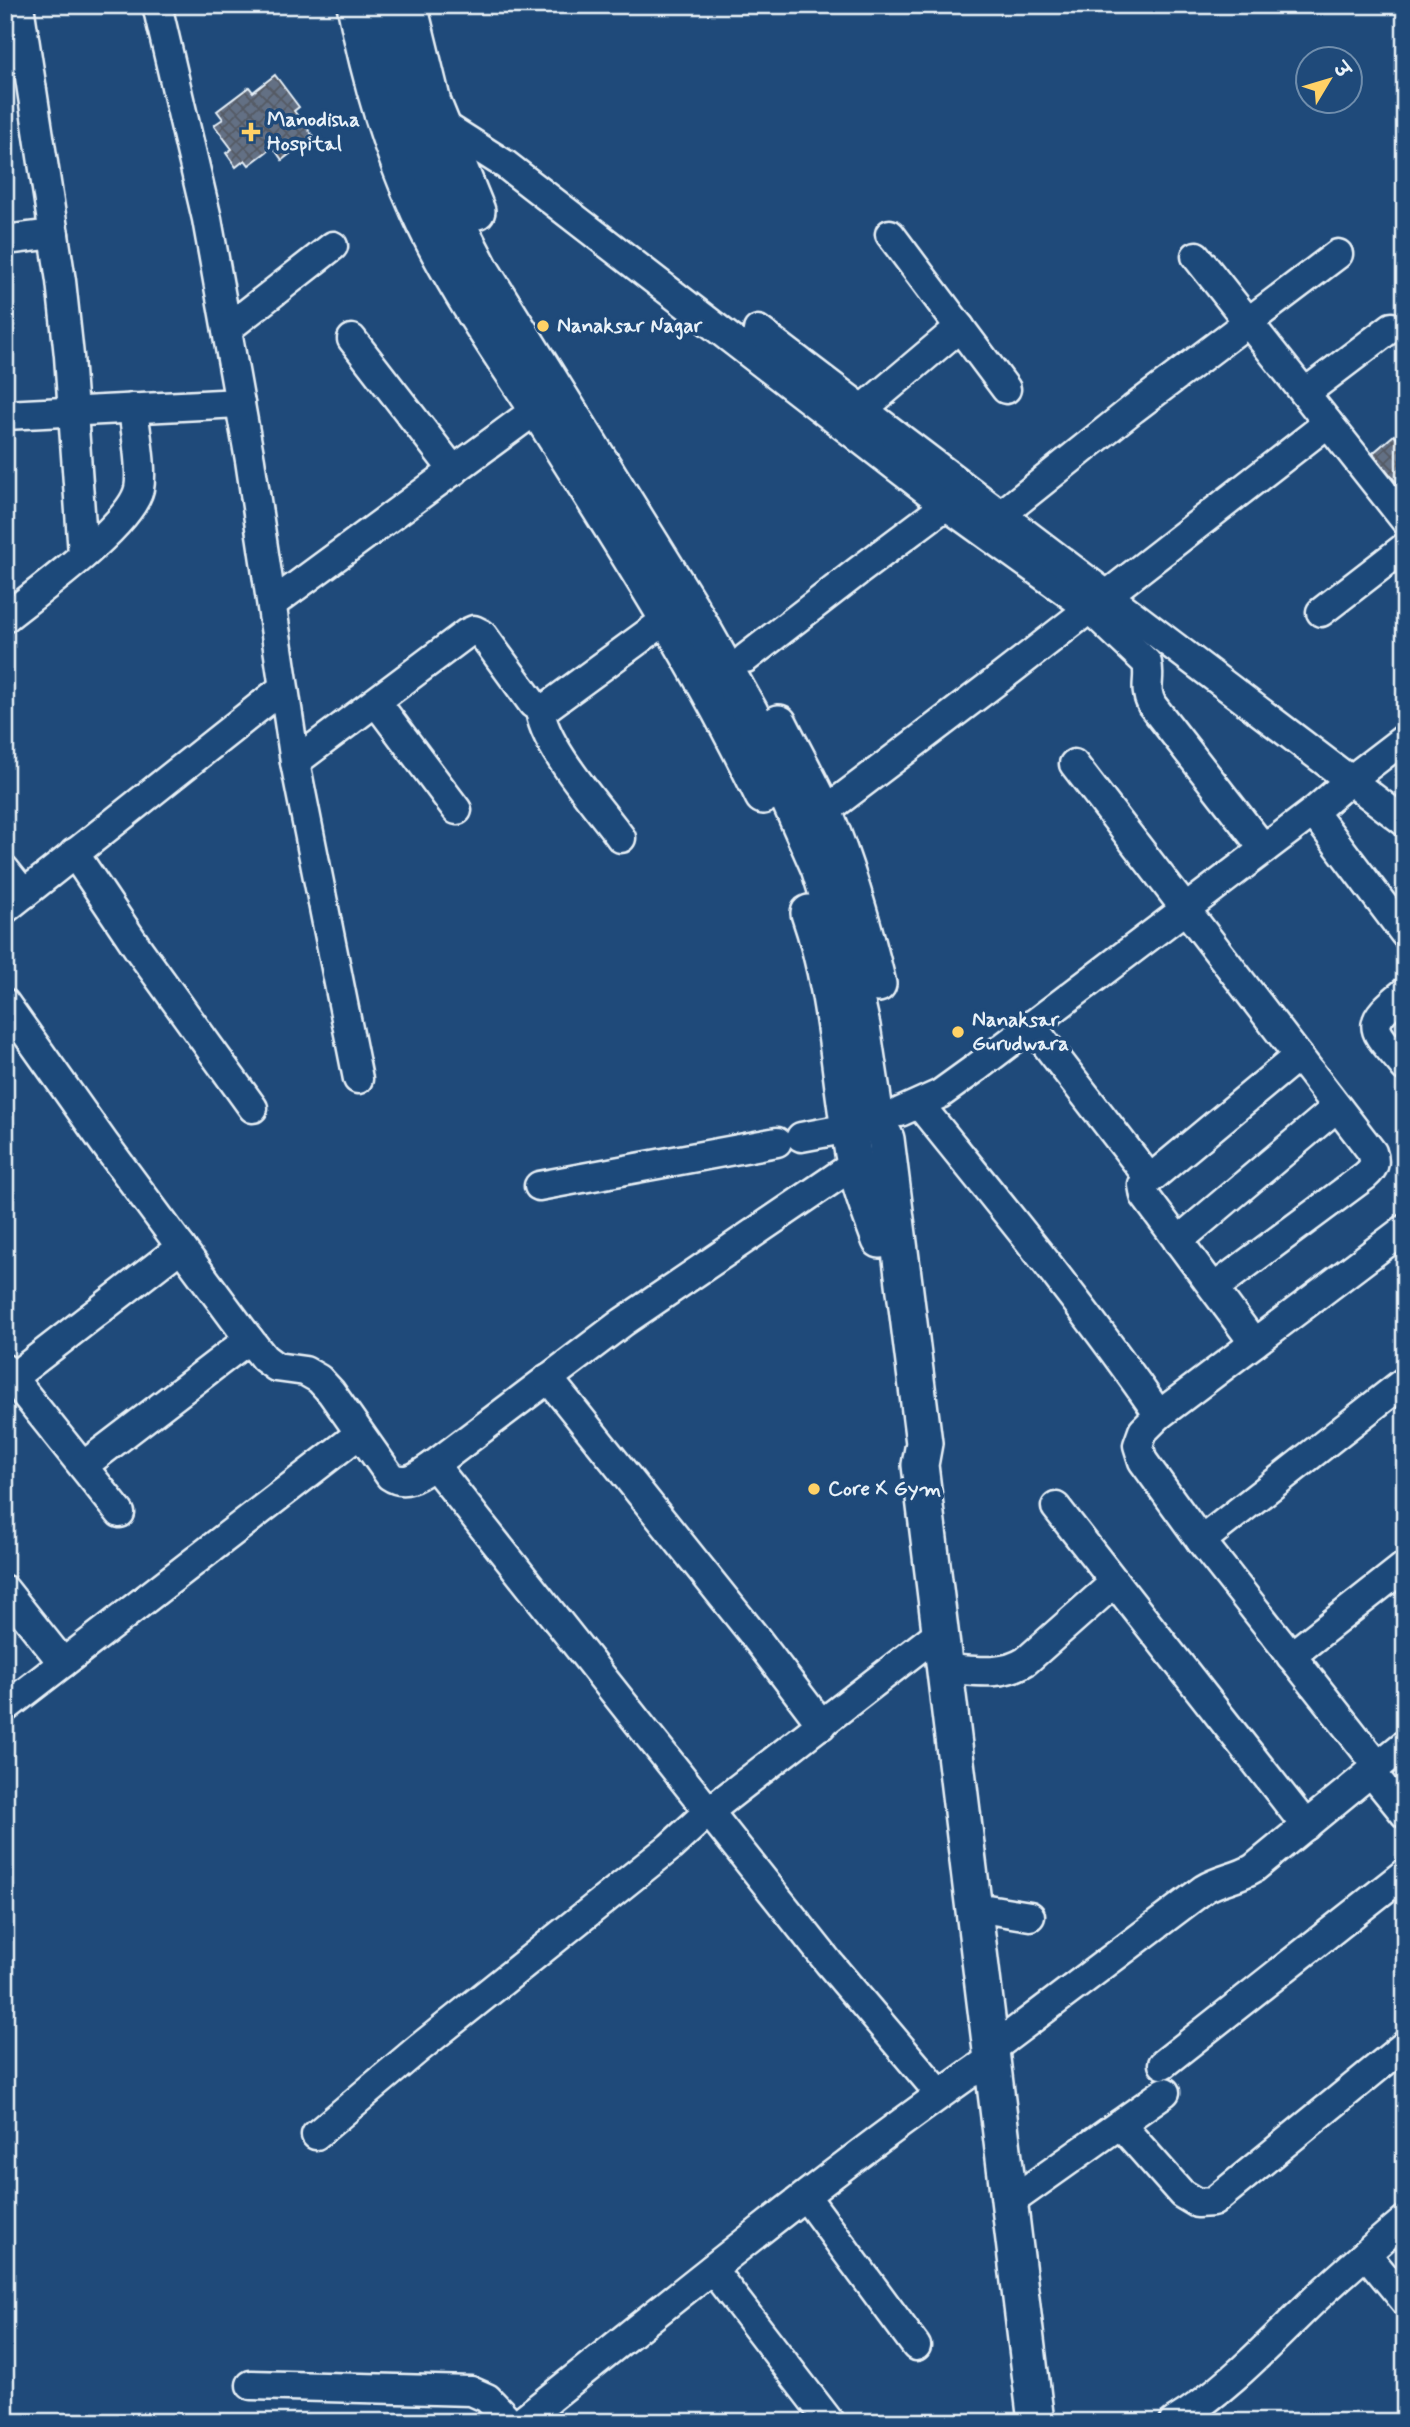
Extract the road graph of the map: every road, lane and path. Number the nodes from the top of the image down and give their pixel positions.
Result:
1 (19, 5) edge
2 (157, 5) edge
3 (355, 5) edge
4 (382, 5) edge
5 (409, 5) edge
6 (440, 123) junction
7 (54, 234) junction
8 (890, 234) dead end
9 (5, 240) edge
10 (333, 246) dead end
11 (1338, 254) dead end
12 (1196, 256) dead end
13 (1248, 321) junction
14 (960, 327) junction
15 (1392, 327) dead end
16 (227, 329) junction
17 (352, 339) dead end
18 (764, 344) junction
19 (1006, 389) dead end
20 (1305, 394) junction
21 (240, 402) junction
22 (133, 408) junction
23 (537, 409) junction
24 (863, 409) junction
25 (73, 411) junction
26 (5, 415) edge
27 (1328, 424) junction
28 (454, 471) junction
29 (957, 497) junction
30 (1002, 514) junction
31 (1405, 520) edge
32 (1405, 547) edge
33 (83, 554) junction
34 (1098, 601) junction
35 (272, 604) junction
36 (1321, 612) dead end
37 (5, 618) edge
38 (667, 619) junction
39 (746, 659) junction
40 (283, 688) junction
41 (377, 703) junction
42 (540, 708) junction
43 (1405, 738) edge
44 (295, 762) junction
45 (1073, 764) dead end
46 (1349, 781) junction
47 (457, 810) dead end
48 (824, 812) junction
49 (1313, 812) junction
50 (1405, 822) edge
51 (621, 838) dead end
52 (1264, 849) junction
53 (74, 853) junction
54 (5, 870) edge
55 (15, 901) edge
56 (1184, 910) junction
57 (1405, 934) edge
58 (1405, 992) edge
59 (5, 1003) edge
60 (1031, 1025) junction
61 (1298, 1056) junction
62 (1405, 1067) edge
63 (358, 1079) dead end
64 (1337, 1107) junction
65 (253, 1108) dead end
66 (886, 1116) junction
67 (856, 1164) junction
68 (1149, 1178) junction
69 (538, 1186) dead end
70 (1405, 1229) edge
71 (890, 1239) junction
72 (1178, 1241) junction
73 (181, 1247) junction
74 (1214, 1288) junction
75 (249, 1339) junction
76 (1254, 1343) junction
77 (9, 1374) edge
78 (548, 1378) junction
79 (1405, 1381) edge
80 (1159, 1415) junction
81 (359, 1434) junction
82 (434, 1465) junction
83 (83, 1466) junction
84 (1056, 1507) dead end
85 (120, 1513) dead end
86 (1201, 1541) junction
87 (1405, 1566) edge
88 (1115, 1582) junction
89 (5, 1590) edge
90 (941, 1631) junction
91 (1291, 1656) junction
92 (64, 1662) junction
93 (945, 1669) junction
94 (5, 1708) edge
95 (821, 1725) junction
96 (1405, 1744) edge
97 (1374, 1769) junction
98 (708, 1811) junction
99 (1405, 1814) edge
100 (1306, 1826) junction
101 (1405, 1873) edge
102 (975, 1907) junction
103 (1030, 1916) dead end
104 (1405, 2045) edge
105 (992, 2054) junction
106 (1163, 2064) dead end
107 (1164, 2092) dead end
108 (940, 2094) junction
109 (1121, 2124) junction
110 (316, 2135) dead end
111 (806, 2197) junction
112 (1010, 2202) junction
113 (1405, 2220) edge
114 (1366, 2254) junction
115 (712, 2269) junction
116 (1405, 2301) edge
117 (916, 2346) dead end
118 (251, 2385) dead end
119 (1205, 2414) edge
120 (829, 2421) edge
121 (509, 2422) edge
122 (520, 2422) edge
123 (1036, 2422) edge
124 (1174, 2422) edge

1 - 7 street
2 - 16 street
3 - 23 main road
4 - 66 main road
5 - 6 main road
6 - 18 street
6 - 39 main road
7 - 9 street
7 - 25 street
8 - 14 street
10 - 16 street
11 - 13 street
12 - 13 street
13 - 20 street
13 - 30 street
14 - 19 street
14 - 24 street
15 - 20 street
16 - 21 street
17 - 28 street
18 - 24 street
18 - 29 street
20 - 27 street
21 - 22 street
21 - 35 street
22 - 25 street
22 - 33 street
23 - 28 street
23 - 38 main road
24 - 29 street
25 - 26 street
25 - 33 street
27 - 31 street
27 - 34 street
28 - 35 street
29 - 30 street
29 - 34 street
29 - 39 street
30 - 34 street
32 - 36 street
33 - 37 street
34 - 46 street
34 - 48 street
34 - 52 street
35 - 40 street
38 - 42 street
38 - 66 main road
39 - 48 main road
40 - 44 street
40 - 53 street
41 - 42 street
41 - 44 street
41 - 47 street
42 - 51 street
43 - 46 street
44 - 63 street
45 - 56 street
46 - 49 street
46 - 50 street
48 - 66 main road
49 - 52 street
49 - 57 street
52 - 56 street
53 - 55 street
53 - 65 street
54 - 55 street
56 - 60 street
56 - 61 street
58 - 62 street
59 - 73 street
60 - 66 street
60 - 68 street
61 - 64 street
61 - 68 street
64 - 72 street
64 - 74 street
66 - 67 main road
66 - 69 street
66 - 71 main road
66 - 80 street
67 - 71 main road
67 - 78 street
68 - 72 street
70 - 76 street
71 - 90 main road
72 - 74 street
73 - 75 street
73 - 77 street
74 - 76 street
75 - 81 street
75 - 83 street
76 - 80 street
77 - 83 street
78 - 82 street
78 - 95 street
79 - 86 street
80 - 86 street
81 - 82 street
81 - 92 street
82 - 98 street
83 - 85 street
84 - 88 street
86 - 91 street
87 - 91 street
88 - 93 street
88 - 100 street
89 - 92 street
90 - 93 main road
90 - 95 street
91 - 97 street
92 - 94 street
93 - 102 main road
95 - 98 street
96 - 97 street
97 - 99 street
97 - 100 street
98 - 108 street
98 - 110 street
100 - 105 street
101 - 106 street
102 - 103 street
102 - 105 main road
104 - 109 street
105 - 108 street
105 - 112 main road
107 - 109 street
108 - 111 street
109 - 112 street
111 - 115 street
111 - 117 street
112 - 123 main road
113 - 114 street
114 - 116 street
114 - 119 street
115 - 120 street
115 - 122 street
118 - 121 street
119 - 124 street

